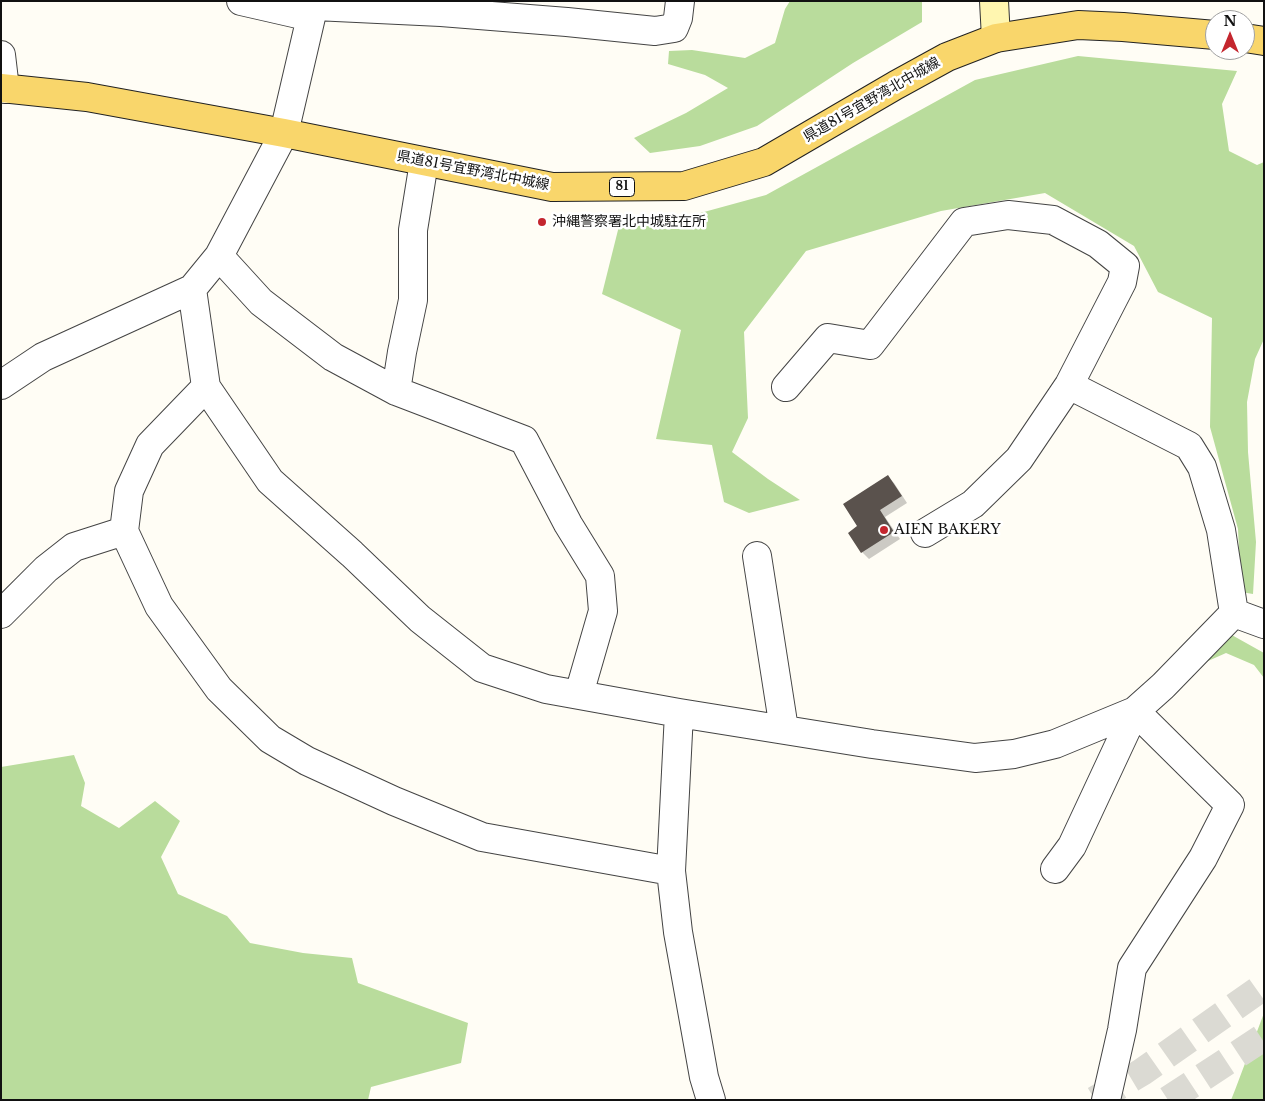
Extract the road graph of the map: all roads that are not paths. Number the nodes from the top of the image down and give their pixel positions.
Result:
1 (240, 1) edge
2 (680, 1) edge
3 (994, 1) edge
4 (315, 8) edge
5 (1205, 34) edge
6 (996, 38) junction
7 (1, 55) edge
8 (3, 89) edge
9 (284, 133) junction
10 (424, 162) junction
11 (219, 256) junction
12 (192, 289) junction
13 (1, 385) edge
14 (1069, 385) junction
15 (206, 387) junction
16 (786, 387) dead end
17 (396, 391) junction
18 (124, 531) junction
19 (925, 533) dead end
20 (757, 556) dead end
21 (1234, 613) junction
22 (1, 614) edge
23 (1264, 624) edge
24 (579, 694) junction
25 (1135, 711) junction
26 (680, 713) junction
27 (784, 729) junction
28 (1055, 869) dead end
29 (671, 871) junction
30 (711, 1100) edge
31 (1106, 1100) edge

1 - 4 street
2 - 4 street
3 - 6 street
4 - 9 street
5 - 6 main road, 県道81号宜野湾北中城線 / 81
6 - 10 main road, 県道81号宜野湾北中城線 / 81
7 - 8 street
8 - 9 main road, 県道81号宜野湾北中城線 / 81
9 - 10 main road, 県道81号宜野湾北中城線 / 81
9 - 11 street
10 - 17 street
11 - 12 street
11 - 17 street
12 - 13 street
12 - 15 street
14 - 16 street
14 - 19 street
14 - 21 street
15 - 18 street
15 - 24 street
17 - 24 street
18 - 22 street
18 - 29 street
20 - 27 street
21 - 23 street
21 - 25 street
24 - 26 street
25 - 27 street
25 - 28 street
25 - 31 street
26 - 27 street
26 - 29 street
29 - 30 street

